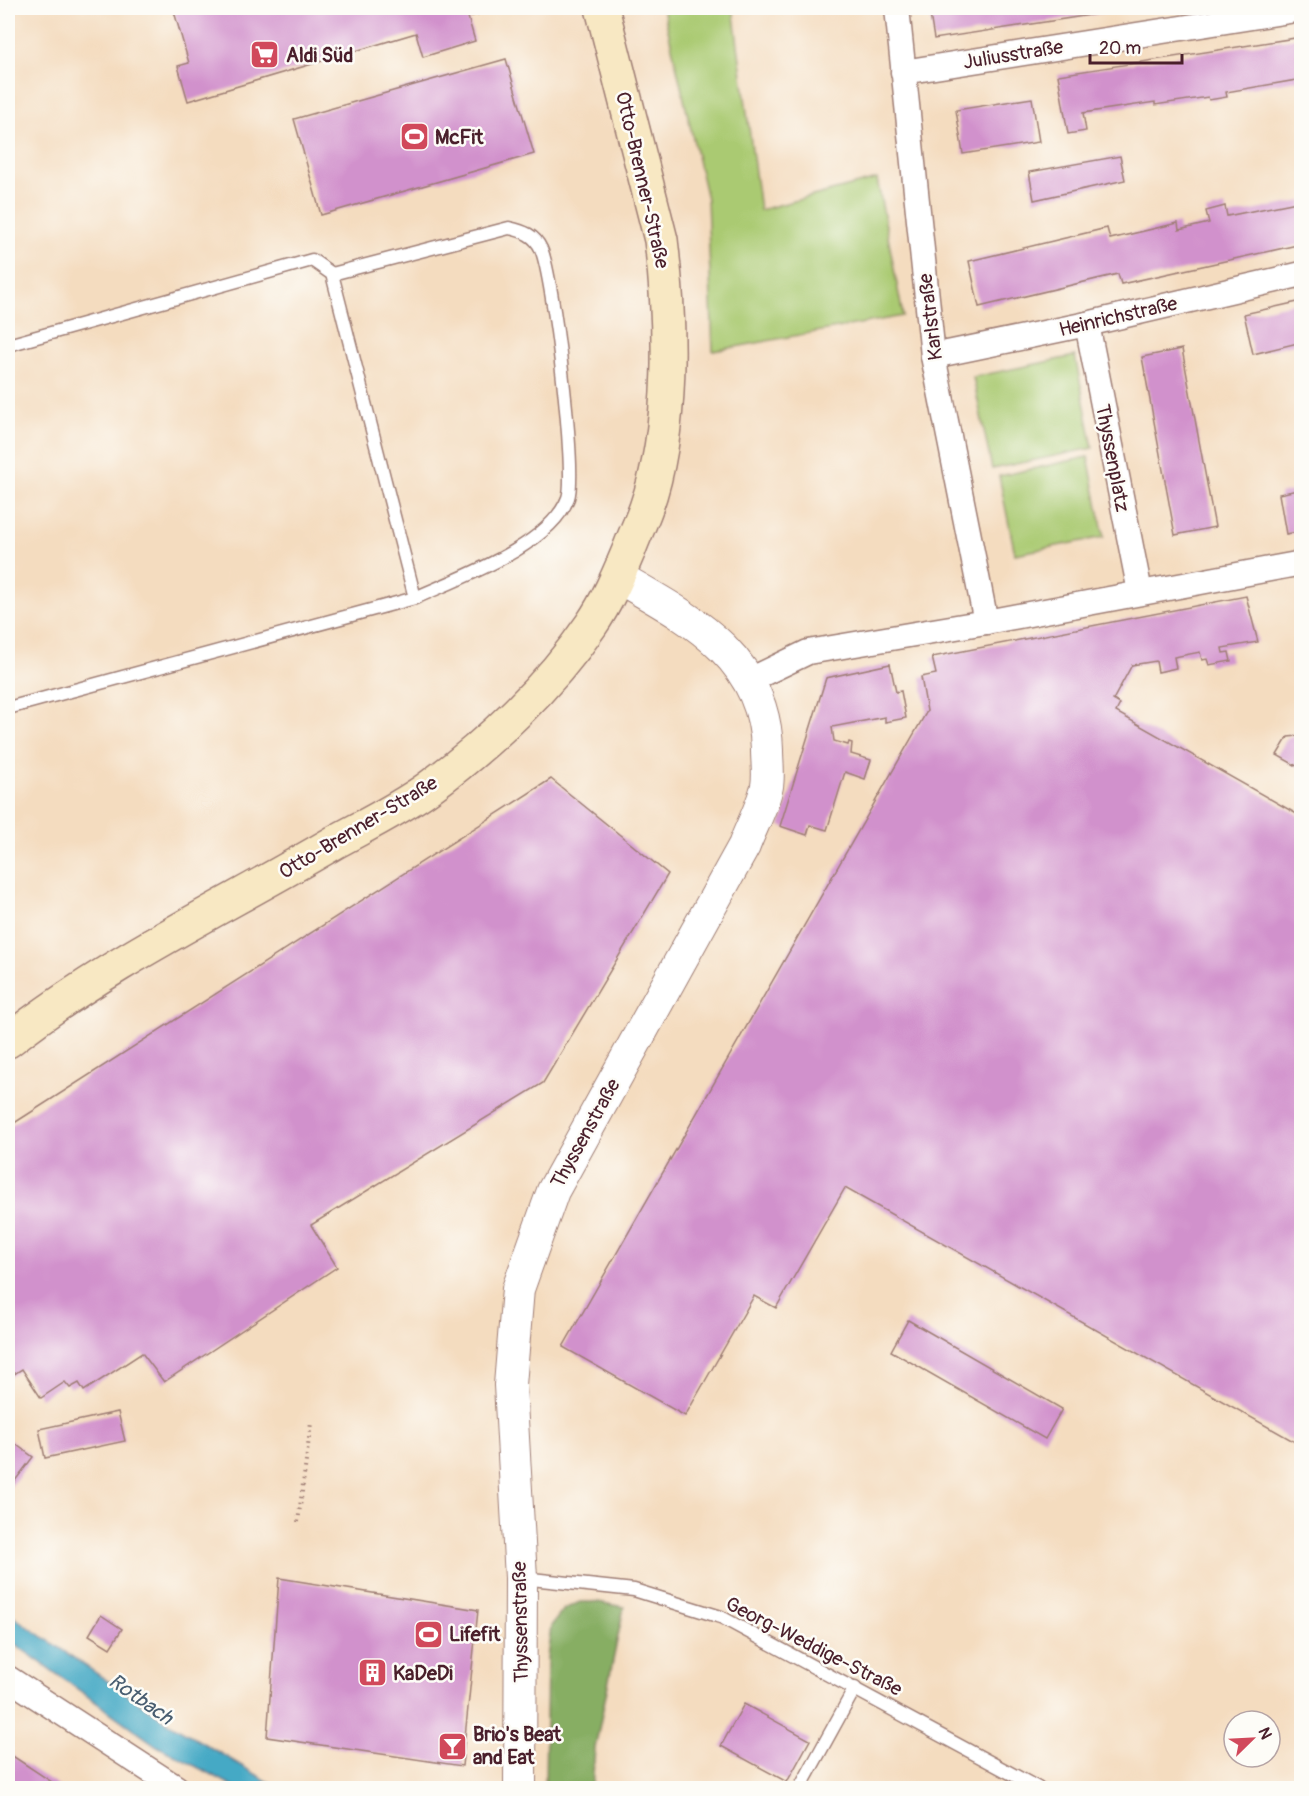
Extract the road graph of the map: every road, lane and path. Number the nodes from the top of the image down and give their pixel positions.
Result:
1 (602, 8) edge
2 (897, 8) edge
3 (1302, 9) edge
4 (903, 72) junction
5 (332, 274) junction
6 (1302, 274) edge
7 (1087, 324) junction
8 (8, 345) edge
9 (933, 356) junction
10 (1302, 563) edge
11 (618, 577) junction
12 (1140, 592) junction
13 (415, 598) junction
14 (986, 622) junction
15 (750, 680) junction
16 (8, 708) edge
17 (8, 1041) edge
18 (311, 1423) dead end
19 (298, 1522) dead end
20 (521, 1578) junction
21 (8, 1678) edge
22 (855, 1688) junction
23 (177, 1788) edge
24 (520, 1788) edge
25 (800, 1788) edge
26 (1038, 1788) edge

1 - 11 main road, Otto-Brenner-Straße
2 - 4 street, Karlstraße
3 - 4 street, Juliusstraße
4 - 9 street, Karlstraße
5 - 8 lane
5 - 13 lane
5 - 13 lane
6 - 7 street, Heinrichstraße
7 - 9 street, Heinrichstraße
7 - 12 street, Thyssenplatz
9 - 14 street, Karlstraße
10 - 12 street
11 - 15 street, Thyssenstraße
11 - 17 main road, Otto-Brenner-Straße
12 - 14 street
13 - 16 lane
14 - 15 street
15 - 20 street, Thyssenstraße
18 - 19 path
20 - 22 lane, Georg-Weddige-Straße
20 - 24 street, Thyssenstraße
21 - 23 street
22 - 25 lane
22 - 26 lane, Georg-Weddige-Straße

